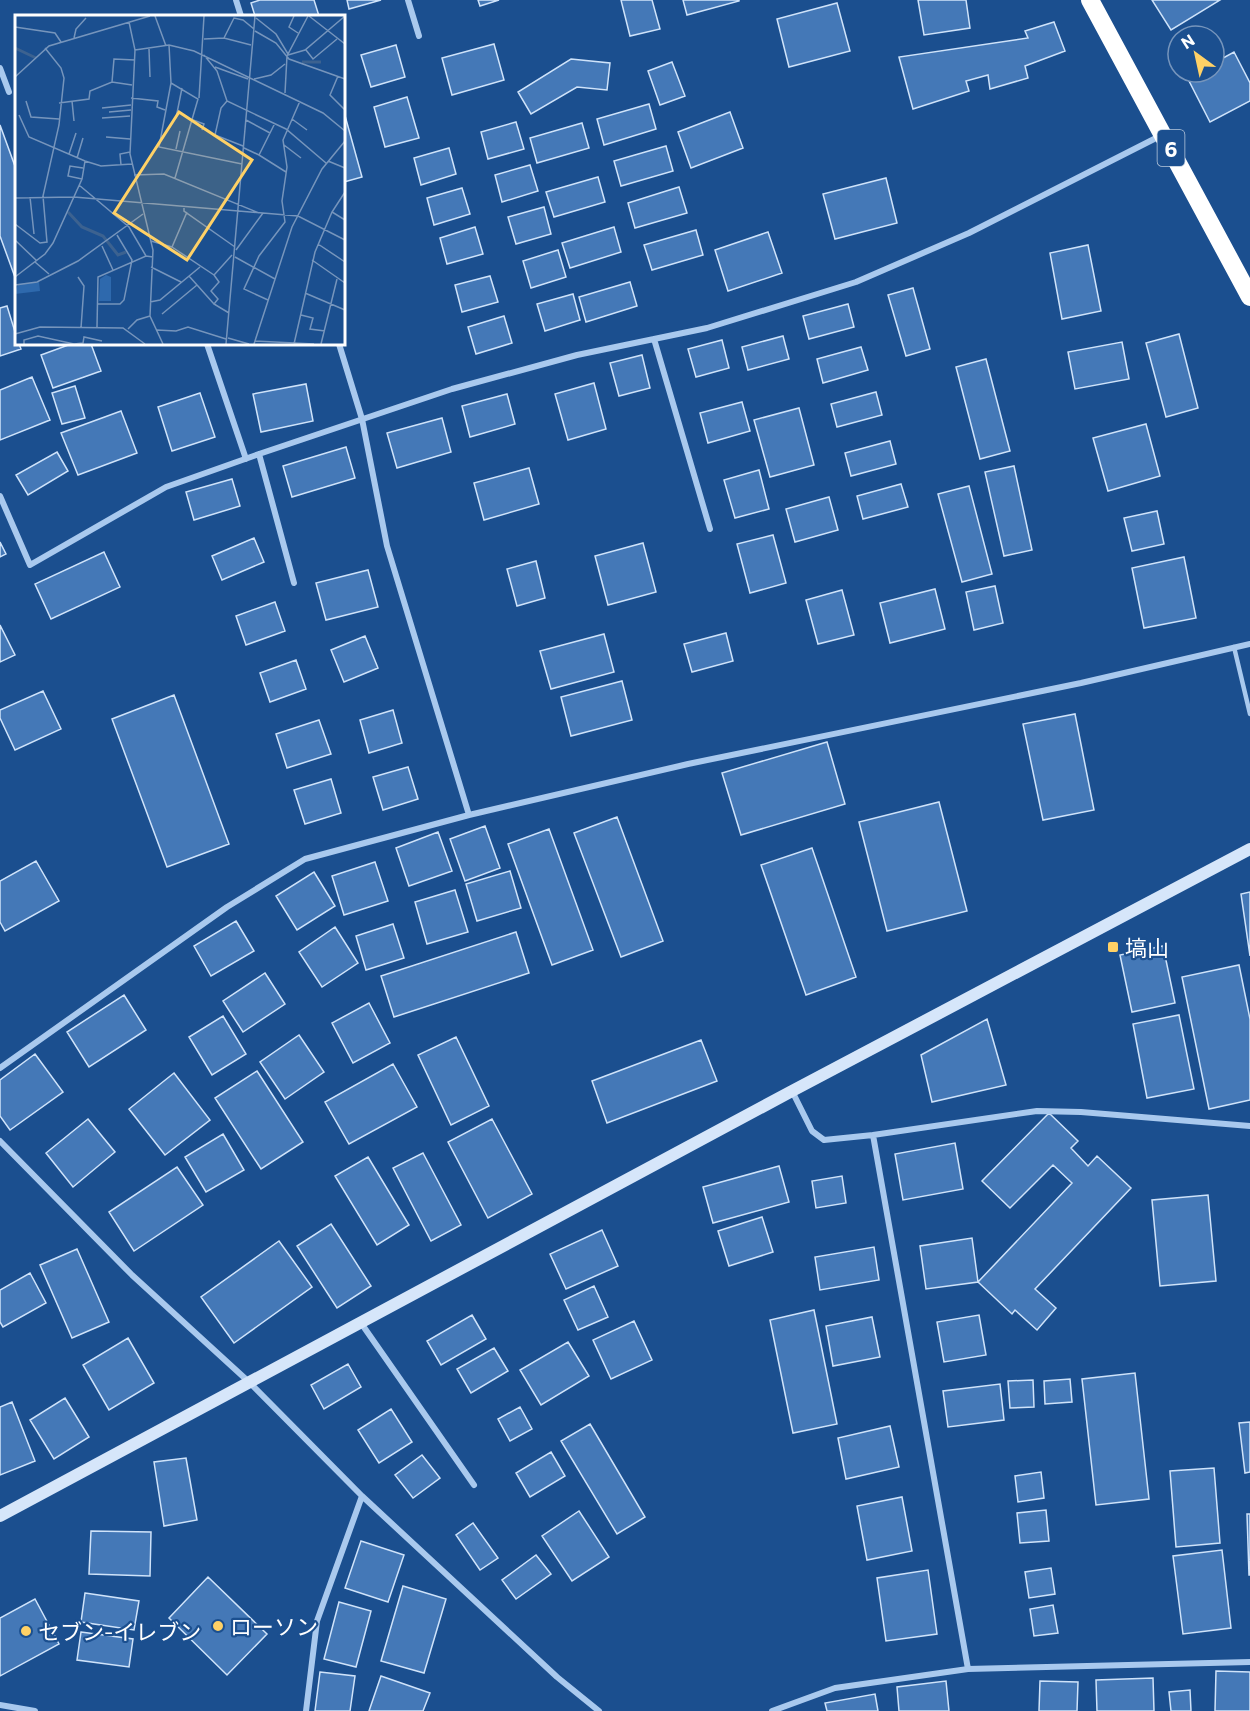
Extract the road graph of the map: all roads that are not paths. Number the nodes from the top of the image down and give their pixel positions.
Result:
1 (236, 0) edge
2 (408, 0) edge
3 (1090, 0) edge
4 (240, 15) edge
5 (418, 36) dead end
6 (0, 68) edge
7 (9, 92) dead end
8 (1163, 134) junction
9 (1250, 297) edge
10 (654, 339) junction
11 (207, 345) edge
12 (339, 345) edge
13 (362, 419) junction
14 (259, 454) junction
15 (246, 459) junction
16 (0, 496) edge
17 (710, 529) dead end
18 (294, 584) dead end
19 (1250, 644) edge
20 (1234, 647) junction
21 (1250, 714) edge
22 (469, 815) junction
23 (1250, 849) edge
24 (0, 1068) edge
25 (792, 1091) junction
26 (1250, 1126) edge
27 (873, 1135) junction
28 (0, 1142) edge
29 (361, 1323) junction
30 (249, 1382) junction
31 (474, 1485) dead end
32 (362, 1496) junction
33 (0, 1516) edge
34 (1250, 1662) edge
35 (968, 1669) junction
36 (0, 1705) edge
37 (34, 1711) edge
38 (306, 1711) edge
39 (600, 1711) edge
40 (772, 1711) edge

1 - 4 street
2 - 5 street
3 - 8 highway, 6
6 - 7 street
8 - 9 highway, 6
8 - 10 street
10 - 13 street
10 - 17 street
11 - 15 street
12 - 13 street
13 - 14 street
13 - 22 street
14 - 15 street
14 - 18 street
15 - 16 street
19 - 20 street
20 - 21 lane
20 - 22 street
22 - 24 street
23 - 25 street
25 - 27 street
25 - 29 street
26 - 27 street
27 - 35 street
28 - 30 street
29 - 30 street
29 - 31 street
30 - 32 street
30 - 33 street
32 - 38 street
32 - 39 street
34 - 35 street
35 - 40 street
36 - 37 street

